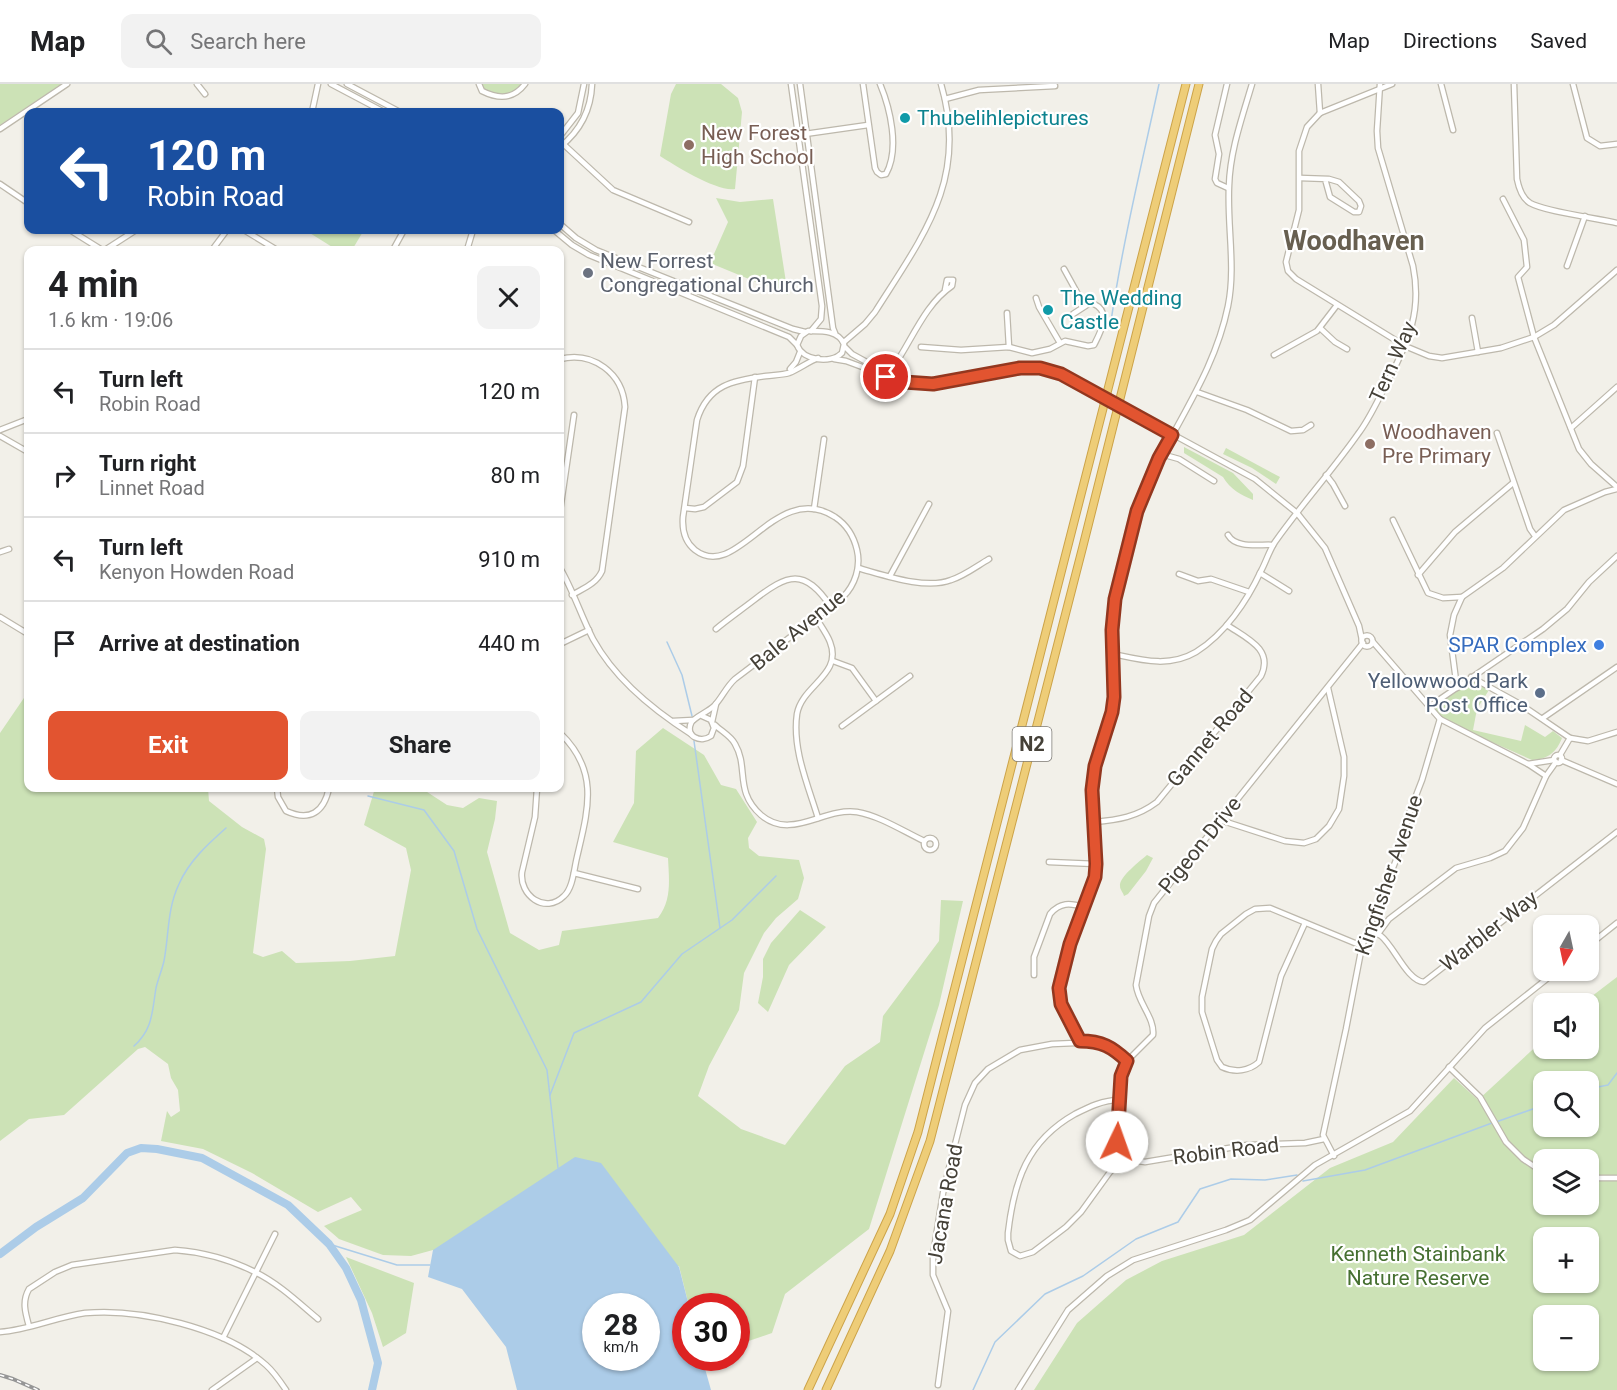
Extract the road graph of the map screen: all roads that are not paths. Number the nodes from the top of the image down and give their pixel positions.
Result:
1 (67, 84) edge
2 (196, 84) edge
3 (318, 84) edge
4 (347, 84) edge
5 (356, 84) edge
6 (479, 84) edge
7 (525, 84) edge
8 (584, 84) edge
9 (592, 84) edge
10 (791, 84) edge
11 (800, 84) edge
12 (863, 84) edge
13 (880, 84) edge
14 (941, 84) edge
15 (1186, 84) edge
16 (1199, 84) edge
17 (1227, 84) edge
18 (1252, 84) edge
19 (1318, 84) edge
20 (1392, 84) edge
21 (1441, 84) edge
22 (1514, 84) edge
23 (1573, 84) edge
24 (334, 85) edge
25 (1380, 86) edge
26 (1055, 87) dead end
27 (358, 90) junction
28 (205, 94) dead end
29 (945, 99) junction
30 (31, 108) edge
31 (313, 108) edge
32 (377, 108) edge
33 (392, 108) edge
34 (24, 113) edge
35 (1320, 113) junction
36 (868, 125) junction
37 (0, 129) edge
38 (1453, 130) dead end
39 (564, 131) edge
40 (807, 134) junction
41 (798, 135) junction
42 (564, 142) edge
43 (1617, 144) edge
44 (564, 147) edge
45 (1300, 178) junction
46 (1325, 179) junction
47 (0, 184) edge
48 (1228, 188) junction
49 (1503, 199) dead end
50 (24, 200) edge
51 (1585, 216) junction
52 (689, 222) dead end
53 (1617, 223) edge
54 (564, 227) edge
55 (77, 234) edge
56 (129, 234) edge
57 (251, 234) edge
58 (559, 234) edge
59 (96, 246) edge
60 (110, 246) edge
61 (270, 246) edge
62 (1568, 266) dead end
63 (1064, 269) dead end
64 (646, 270) junction
65 (1617, 270) edge
66 (643, 277) junction
67 (945, 290) dead end
68 (1036, 298) dead end
69 (720, 300) junction
70 (1090, 303) junction
71 (1336, 305) junction
72 (716, 307) junction
73 (1007, 313) dead end
74 (1073, 314) dead end
75 (1472, 318) dead end
76 (1320, 328) junction
77 (808, 332) junction
78 (835, 333) junction
79 (1534, 337) junction
80 (843, 342) junction
81 (1060, 342) junction
82 (797, 345) junction
83 (1405, 346) junction
84 (921, 347) dead end
85 (1009, 347) junction
86 (1347, 349) dead end
87 (800, 352) junction
88 (1478, 352) junction
89 (1032, 353) junction
90 (1274, 355) dead end
91 (818, 358) junction
92 (564, 359) edge
93 (834, 359) junction
94 (876, 367) junction
95 (1033, 367) junction
96 (782, 374) junction
97 (755, 377) junction
98 (910, 382) junction
99 (1617, 387) edge
100 (1197, 392) junction
101 (574, 415) dead end
102 (24, 421) edge
103 (1311, 425) dead end
104 (1571, 428) junction
105 (0, 430) edge
106 (1497, 433) dead end
107 (1172, 435) junction
108 (0, 436) edge
109 (824, 438) dead end
110 (24, 450) edge
111 (1161, 454) junction
112 (1326, 475) junction
113 (1214, 481) dead end
114 (1513, 483) junction
115 (564, 484) edge
116 (1616, 484) edge
117 (929, 504) dead end
118 (1345, 506) dead end
119 (684, 508) junction
120 (814, 509) junction
121 (1297, 513) junction
122 (1393, 520) dead end
123 (1228, 536) dead end
124 (1535, 536) junction
125 (1274, 545) junction
126 (9, 549) dead end
127 (0, 552) edge
128 (1617, 556) edge
129 (989, 559) dead end
130 (858, 568) junction
131 (1260, 573) junction
132 (1179, 574) dead end
133 (1418, 575) junction
134 (890, 576) junction
135 (564, 577) edge
136 (1289, 591) dead end
137 (1249, 592) junction
138 (572, 595) junction
139 (1462, 597) junction
140 (831, 607) junction
141 (0, 617) edge
142 (816, 618) junction
143 (1227, 626) junction
144 (1359, 626) junction
145 (716, 629) dead end
146 (589, 630) junction
147 (24, 632) edge
148 (1368, 635) junction
149 (564, 642) edge
150 (1373, 642) junction
151 (1364, 644) junction
152 (1378, 650) junction
153 (1113, 654) junction
154 (833, 661) junction
155 (1617, 667) edge
156 (910, 676) dead end
157 (1471, 677) junction
158 (1328, 687) junction
159 (1457, 688) junction
160 (876, 701) junction
161 (716, 704) junction
162 (1430, 706) junction
163 (702, 716) junction
164 (1543, 718) junction
165 (1440, 719) junction
166 (693, 720) junction
167 (670, 721) junction
168 (713, 723) junction
169 (842, 726) dead end
170 (1617, 732) edge
171 (713, 734) junction
172 (692, 735) junction
173 (726, 735) junction
174 (564, 738) edge
175 (1570, 738) junction
176 (1558, 759) junction
177 (1528, 764) junction
178 (1546, 776) junction
179 (1617, 784) edge
180 (278, 792) edge
181 (328, 792) edge
182 (537, 792) edge
183 (818, 818) junction
184 (1220, 820) junction
185 (1094, 822) junction
186 (1617, 832) edge
187 (924, 841) dead end
188 (1049, 862) dead end
189 (1096, 864) junction
190 (574, 873) junction
191 (639, 889) dead end
192 (1084, 907) junction
193 (1305, 923) junction
194 (1617, 923) edge
195 (1367, 931) junction
196 (1378, 934) junction
197 (1599, 937) edge
198 (1362, 946) junction
199 (1034, 975) dead end
200 (1544, 981) edge
201 (1080, 1041) junction
202 (1127, 1061) junction
203 (1449, 1067) junction
204 (1119, 1100) junction
205 (1324, 1139) junction
206 (1334, 1156) junction
207 (1124, 1159) junction
208 (1533, 1166) edge
209 (1599, 1178) edge
210 (1617, 1178) edge
211 (275, 1234) dead end
212 (257, 1273) junction
213 (318, 1319) dead end
214 (29, 1326) junction
215 (0, 1332) edge
216 (223, 1338) junction
217 (257, 1358) junction
218 (938, 1385) dead end
219 (212, 1390) edge
220 (286, 1390) edge
221 (808, 1390) edge
222 (826, 1390) edge
223 (1018, 1390) edge

1 - 30 street
2 - 28 street
3 - 31 street
4 - 27 street
5 - 27 street
6 - 7 street
8 - 39 street
9 - 42 street
10 - 41 street
11 - 40 street
12 - 36 street
13 - 36 street
14 - 29 street
15 - 221 highway, N2
16 - 222 highway, N2
17 - 48 street
18 - 48 street
19 - 35 street
20 - 25 street
21 - 38 street
22 - 51 street
23 - 43 street
24 - 32 street
25 - 35 street
25 - 83 street, Tern Way
26 - 29 street
27 - 33 street
29 - 80 street
34 - 37 street
35 - 45 street
36 - 40 street
40 - 41 street
40 - 78 street
41 - 77 street
44 - 52 street
45 - 46 street
45 - 71 street
46 - 46 street
47 - 50 street
48 - 100 street
49 - 79 street
51 - 53 street
51 - 62 street
54 - 64 street
55 - 59 street
56 - 60 street
57 - 61 street
58 - 66 street
63 - 70 street
64 - 66 street
64 - 69 street
65 - 79 street
66 - 72 street
67 - 94 street
68 - 81 street
69 - 72 street
69 - 77 street
70 - 74 street
70 - 81 street
71 - 76 street
71 - 83 street
72 - 82 street
73 - 85 street
75 - 88 street
76 - 86 street
76 - 90 street
77 - 78 street
77 - 82 street
78 - 80 street
79 - 88 street
79 - 104 street
80 - 93 street
80 - 94 street
81 - 89 street
82 - 87 street
83 - 88 street
83 - 112 street, Tern Way
84 - 85 street
85 - 89 street
87 - 91 street
87 - 96 street
89 - 95 street
91 - 93 street
91 - 96 street
92 - 138 street
93 - 98 street
94 - 98 street
95 - 98 street
95 - 107 street, bridge
96 - 97 street
97 - 119 street
97 - 119 street
99 - 104 street
100 - 103 street
100 - 107 street
101 - 115 street
102 - 105 street
104 - 116 street
106 - 114 street
107 - 111 street
107 - 121 street
108 - 110 street
109 - 120 street
111 - 113 street
111 - 153 street
112 - 118 street
112 - 121 street, Tern Way
114 - 124 street
114 - 133 street
116 - 124 street
117 - 134 street
119 - 120 street
120 - 130 street, Bale Avenue
121 - 125 street, Tern Way
121 - 144 street
122 - 133 street
123 - 125 street
124 - 139 street
125 - 131 street, Tern Way
126 - 127 street
128 - 157 street
129 - 134 street
130 - 134 street
130 - 140 street, Bale Avenue
131 - 136 street
131 - 137 street, Tern Way
132 - 137 street
133 - 139 street
135 - 138 street
137 - 143 street, Tern Way
138 - 146 street
139 - 159 street
140 - 142 street, Bale Avenue
140 - 145 street
141 - 147 street
142 - 154 street
142 - 161 street, Bale Avenue
143 - 153 street, Tern Way
143 - 185 street, Gannet Road
144 - 148 street
144 - 151 street
146 - 149 street
146 - 167 street
148 - 150 street
148 - 151 street
150 - 151 street
150 - 152 street
151 - 152 street
151 - 158 street, Pigeon Drive
152 - 162 street
153 - 185 street
154 - 160 street
154 - 183 street
155 - 164 street
156 - 160 street
157 - 159 street
157 - 164 street
158 - 184 street, Pigeon Drive
158 - 184 street
159 - 162 street
160 - 169 street
161 - 163 street, Bale Avenue
161 - 168 street, Bale Avenue
162 - 165 street
163 - 166 street
163 - 168 street
164 - 175 street
165 - 177 street
165 - 195 street, Kingfisher Avenue
166 - 167 street
166 - 172 street
167 - 172 street
168 - 171 street
168 - 173 street
170 - 175 street
171 - 172 street
171 - 173 street
173 - 183 street
174 - 190 street
175 - 176 street
176 - 177 street
176 - 178 street
176 - 179 street
177 - 178 street
178 - 196 street
180 - 181 street
182 - 190 street
183 - 187 street
184 - 202 street, Pigeon Drive
185 - 189 street
186 - 196 street, Warbler Way
188 - 189 street
189 - 192 street
190 - 191 street
192 - 199 street
192 - 201 street
193 - 193 street
193 - 198 street
194 - 197 street
195 - 196 street
195 - 198 street, Kingfisher Avenue
198 - 205 street, Kingfisher Avenue
200 - 203 street
201 - 202 street
201 - 218 street, Jacana Road
202 - 204 street
203 - 206 street
203 - 208 street
204 - 207 street
204 - 207 street
205 - 206 street
205 - 207 street, Robin Road
206 - 223 street
209 - 210 street
211 - 212 street
212 - 213 street
212 - 214 street
212 - 216 street
214 - 215 street
214 - 216 street
216 - 217 street
217 - 219 street
217 - 220 street

